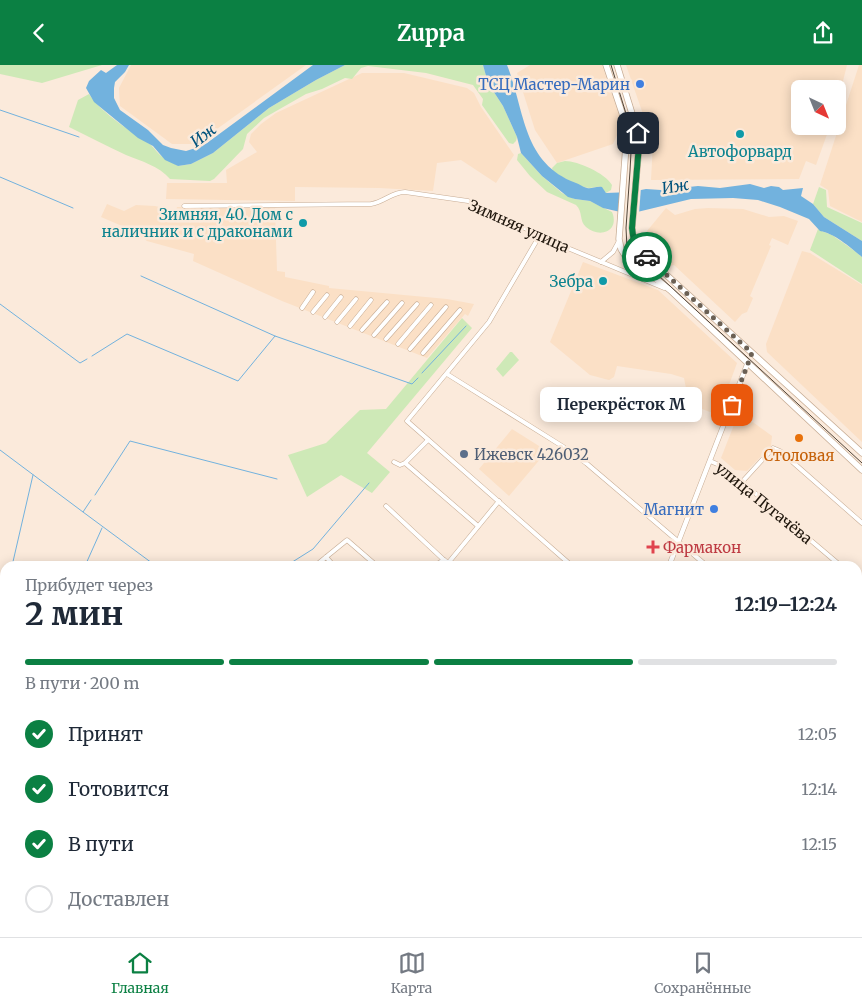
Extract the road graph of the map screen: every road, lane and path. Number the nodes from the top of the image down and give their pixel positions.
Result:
1 (606, 65) edge
2 (617, 65) edge
3 (184, 206) dead end
4 (540, 235) junction
5 (619, 239) junction
6 (601, 262) junction
7 (670, 290) junction
8 (313, 292) dead end
9 (327, 295) dead end
10 (341, 297) dead end
11 (356, 299) dead end
12 (371, 300) dead end
13 (387, 302) dead end
14 (402, 303) dead end
15 (417, 304) dead end
16 (432, 305) dead end
17 (446, 307) dead end
18 (302, 308) dead end
19 (460, 309) dead end
20 (313, 312) dead end
21 (325, 317) dead end
22 (337, 322) dead end
23 (350, 326) dead end
24 (362, 330) dead end
25 (374, 335) dead end
26 (386, 339) dead end
27 (398, 344) dead end
28 (410, 349) dead end
29 (423, 353) dead end
30 (752, 353) junction
31 (748, 362) junction
32 (447, 374) junction
33 (428, 440) junction
34 (862, 453) edge
35 (710, 461) junction
36 (394, 462) dead end
37 (405, 463) junction
38 (862, 469) edge
39 (742, 482) junction
40 (499, 501) junction
41 (386, 506) dead end
42 (862, 523) edge
43 (478, 525) junction
44 (678, 542) junction
45 (326, 557) junction
46 (444, 560) edge
47 (322, 561) edge
48 (330, 561) edge
49 (371, 561) edge
50 (450, 561) edge
51 (566, 561) edge
52 (671, 561) edge
53 (701, 561) edge
54 (835, 561) edge

1 - 5 main road
2 - 30 main road
3 - 4 street, Зимняя улица
4 - 6 street, Зимняя улица
4 - 32 street
5 - 6 street
5 - 7 main road
6 - 7 street, Зимняя улица
7 - 31 main road
8 - 18 street
9 - 20 street
10 - 21 street
11 - 22 street
12 - 23 street
13 - 24 street
14 - 25 street
15 - 26 street
16 - 27 street
17 - 28 street
19 - 29 street
30 - 31 main road
30 - 34 main road
31 - 35 street
31 - 38 main road
32 - 33 street
32 - 44 street
33 - 37 street
33 - 40 street
35 - 39 street, улица Пугачёва
35 - 44 street
36 - 37 street
37 - 43 street
39 - 42 street
39 - 54 street, улица Пугачёва
40 - 43 street
40 - 51 street
41 - 46 street
43 - 50 street
44 - 52 street
44 - 53 street
45 - 47 street
45 - 48 street
45 - 49 street

